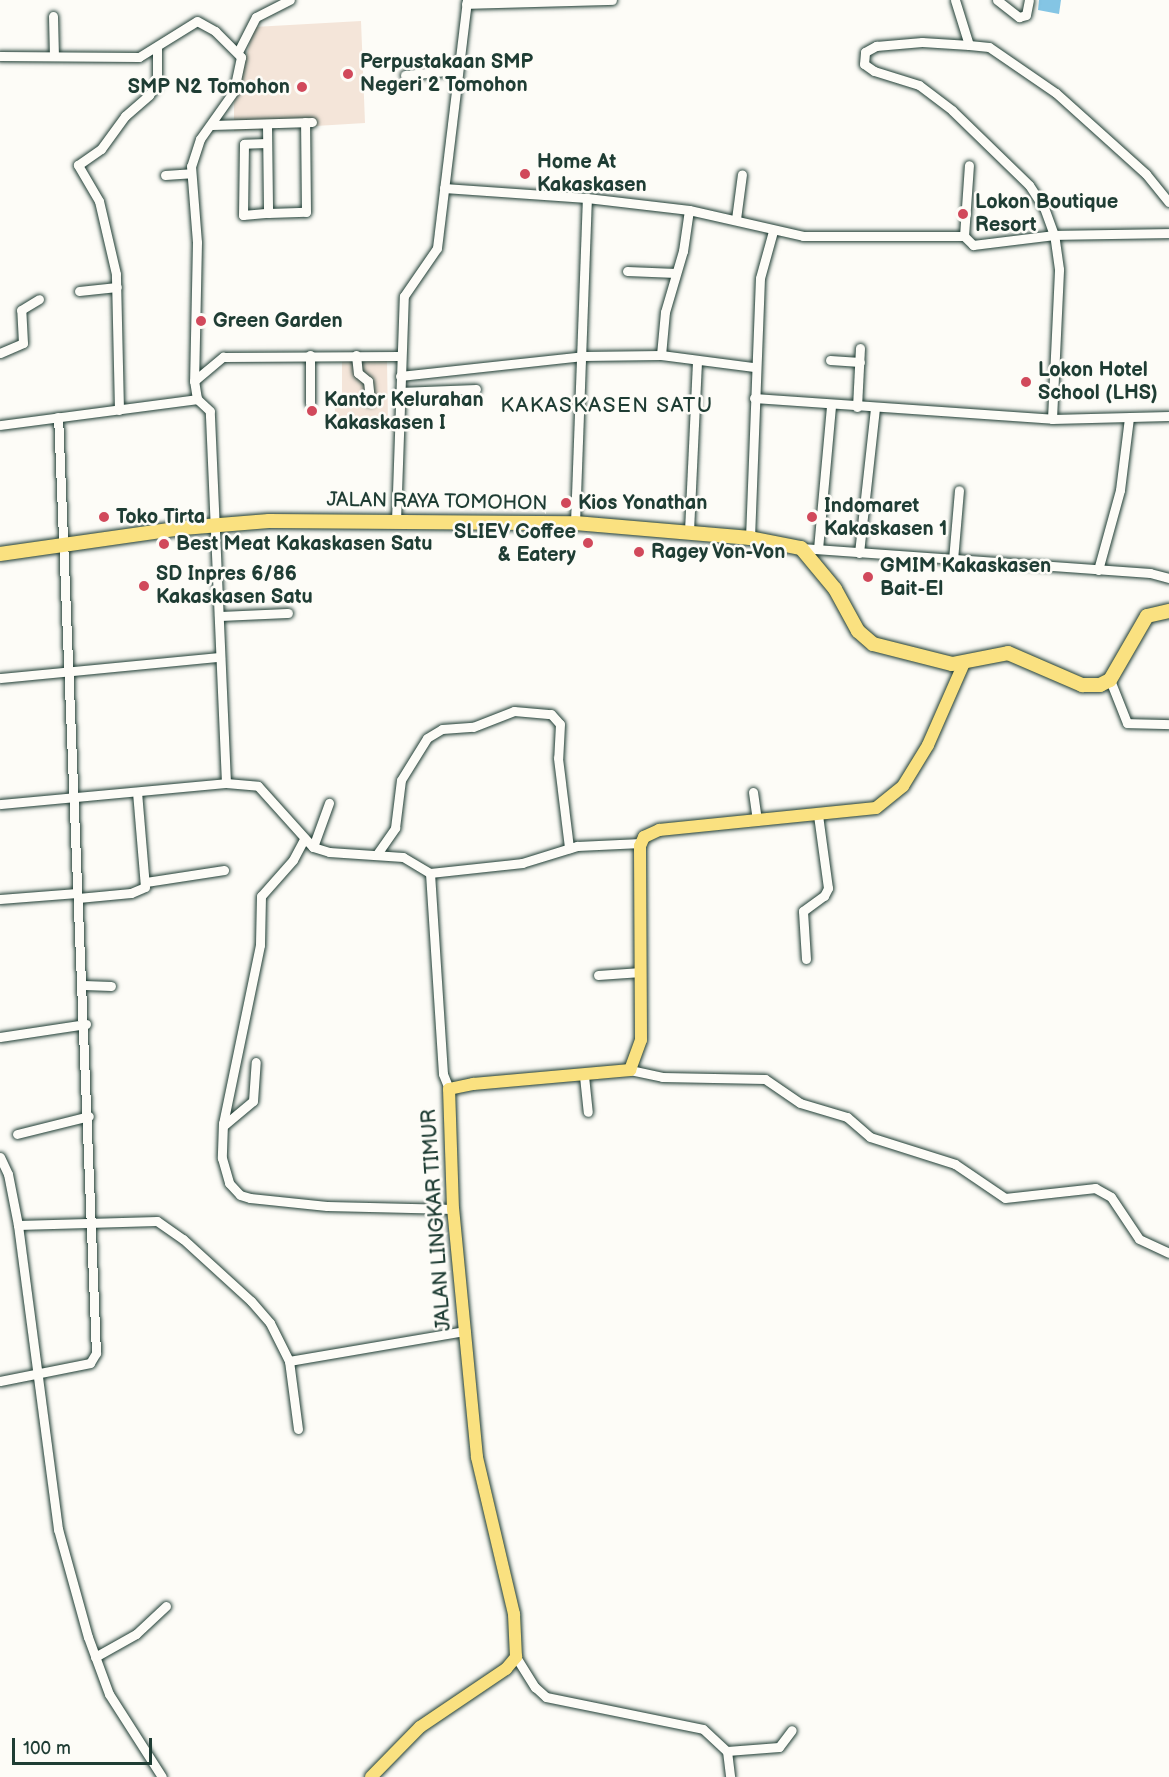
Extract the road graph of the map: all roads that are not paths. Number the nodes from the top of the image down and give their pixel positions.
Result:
1 (290, 0) edge
2 (612, 0) edge
3 (955, 0) edge
4 (997, 0) edge
5 (1029, 0) edge
6 (466, 2) edge
7 (53, 16) dead end
8 (969, 45) junction
9 (157, 47) junction
10 (238, 52) junction
11 (0, 56) edge
12 (54, 56) junction
13 (457, 70) junction
14 (405, 75) dead end
15 (212, 125) junction
16 (267, 125) junction
17 (267, 143) junction
18 (969, 165) dead end
19 (191, 173) junction
20 (742, 174) dead end
21 (165, 175) dead end
22 (444, 188) junction
23 (587, 198) junction
24 (1169, 202) edge
25 (689, 210) junction
26 (268, 213) junction
27 (736, 219) junction
28 (773, 231) junction
29 (1169, 233) edge
30 (1054, 235) junction
31 (964, 236) junction
32 (627, 271) dead end
33 (676, 273) junction
34 (117, 287) junction
35 (79, 291) dead end
36 (39, 299) dead end
37 (860, 348) dead end
38 (0, 353) edge
39 (310, 355) junction
40 (662, 355) junction
41 (356, 356) junction
42 (400, 356) junction
43 (583, 356) junction
44 (697, 360) junction
45 (830, 360) dead end
46 (860, 362) junction
47 (754, 367) junction
48 (400, 376) junction
49 (194, 381) junction
50 (476, 389) dead end
51 (399, 392) junction
52 (198, 399) junction
53 (754, 399) junction
54 (370, 401) dead end
55 (310, 403) dead end
56 (831, 405) junction
57 (857, 407) junction
58 (875, 409) junction
59 (119, 410) junction
60 (1169, 416) edge
61 (58, 417) junction
62 (1129, 418) junction
63 (1053, 419) junction
64 (0, 425) edge
65 (959, 490) dead end
66 (396, 521) junction
67 (216, 524) junction
68 (575, 524) junction
69 (689, 531) junction
70 (750, 538) junction
71 (65, 545) junction
72 (801, 548) junction
73 (818, 549) junction
74 (859, 553) junction
75 (0, 554) edge
76 (953, 560) junction
77 (1098, 570) junction
78 (1169, 578) edge
79 (1169, 610) edge
80 (288, 613) dead end
81 (219, 616) junction
82 (220, 657) junction
83 (964, 663) junction
84 (70, 669) junction
85 (0, 678) edge
86 (1110, 680) junction
87 (1169, 724) edge
88 (226, 783) junction
89 (137, 792) junction
90 (753, 792) dead end
91 (75, 797) junction
92 (329, 803) dead end
93 (0, 804) edge
94 (818, 815) junction
95 (757, 821) junction
96 (303, 841) junction
97 (641, 843) junction
98 (313, 847) junction
99 (569, 848) junction
100 (377, 854) junction
101 (224, 870) dead end
102 (430, 873) junction
103 (146, 882) junction
104 (77, 896) junction
105 (0, 899) edge
106 (806, 959) dead end
107 (641, 972) junction
108 (598, 975) dead end
109 (84, 985) junction
110 (111, 986) dead end
111 (86, 1024) junction
112 (0, 1037) edge
113 (256, 1062) dead end
114 (630, 1070) junction
115 (584, 1076) junction
116 (449, 1089) junction
117 (588, 1112) dead end
118 (89, 1116) junction
119 (223, 1126) junction
120 (17, 1134) dead end
121 (1, 1162) edge
122 (453, 1209) junction
123 (93, 1224) junction
124 (18, 1225) junction
125 (1169, 1253) edge
126 (465, 1331) junction
127 (289, 1361) junction
128 (35, 1374) junction
129 (0, 1381) edge
130 (298, 1429) dead end
131 (166, 1606) dead end
132 (516, 1656) junction
133 (95, 1657) junction
134 (792, 1730) dead end
135 (727, 1751) junction
136 (162, 1777) edge
137 (371, 1777) edge
138 (730, 1777) edge

1 - 10 street
2 - 6 street
3 - 8 street
4 - 5 street
6 - 13 street
7 - 12 street
8 - 24 street
8 - 30 street
9 - 10 street
9 - 12 street
9 - 34 street
10 - 15 street
11 - 12 street
13 - 14 street
13 - 22 street
15 - 16 street
15 - 19 street
16 - 17 street
16 - 26 street
17 - 26 street
17 - 26 street
18 - 31 street
19 - 21 street
19 - 49 street
20 - 27 street
22 - 23 street
22 - 42 street
23 - 25 street
23 - 43 street
25 - 27 street
25 - 33 street
27 - 28 street
28 - 31 street
28 - 47 street
29 - 30 street
30 - 31 street
30 - 63 street
32 - 33 street
33 - 40 street
34 - 35 street
34 - 59 street
36 - 38 street
37 - 46 street
39 - 41 street
39 - 49 street
39 - 55 street
40 - 43 street
40 - 44 street
41 - 42 street
41 - 54 street
42 - 48 street
43 - 48 street
43 - 68 street
44 - 47 street
44 - 69 street
45 - 46 street
46 - 57 street
47 - 53 street
48 - 51 street
49 - 52 street
50 - 51 street
51 - 66 street
52 - 59 street
52 - 67 street
53 - 56 street
53 - 70 street
56 - 57 street
56 - 73 street
57 - 58 street
58 - 63 street
58 - 74 street
59 - 61 street
60 - 62 street
61 - 64 street
61 - 71 street
62 - 63 street
62 - 77 street
65 - 76 street
66 - 67 highway, JALAN RAYA TOMOHON
66 - 68 highway, JALAN RAYA TOMOHON
67 - 71 highway, JALAN RAYA TOMOHON
67 - 81 street
68 - 69 highway, JALAN RAYA TOMOHON
69 - 70 highway, JALAN RAYA TOMOHON
70 - 72 highway, JALAN RAYA TOMOHON
71 - 75 highway, JALAN RAYA TOMOHON
71 - 84 street
72 - 73 street
72 - 83 highway
73 - 74 street
74 - 76 street
76 - 77 street
77 - 78 street
79 - 86 highway
80 - 81 street
81 - 82 street
82 - 84 street
82 - 88 street
83 - 86 highway
83 - 94 main road
84 - 85 street
84 - 91 street
86 - 87 street
88 - 89 street
88 - 96 street
89 - 91 street
89 - 103 street
90 - 95 street
91 - 93 street
91 - 104 street
92 - 98 street
94 - 95 main road
94 - 106 street
95 - 97 main road
96 - 98 street
96 - 119 street
97 - 99 street
97 - 107 main road
98 - 100 street
99 - 100 street
99 - 102 street
100 - 102 street
101 - 103 street
102 - 116 street
103 - 104 street
104 - 105 street
104 - 109 street
107 - 108 street
107 - 114 main road
109 - 110 street
109 - 111 street
111 - 112 street
111 - 118 street
113 - 119 street
114 - 115 main road, JALAN LINGKAR TIMUR
114 - 125 street
115 - 116 main road, JALAN LINGKAR TIMUR
115 - 117 street
116 - 122 main road, JALAN LINGKAR TIMUR
118 - 120 street
118 - 123 street
119 - 122 street
121 - 124 street
122 - 126 main road, JALAN LINGKAR TIMUR
123 - 124 street
123 - 127 street
123 - 128 street
124 - 128 street
126 - 127 street
126 - 132 main road, JALAN LINGKAR TIMUR
127 - 130 street
128 - 129 street
128 - 133 street
131 - 133 street
132 - 135 street
132 - 137 main road
133 - 136 street
134 - 135 street
135 - 138 street

